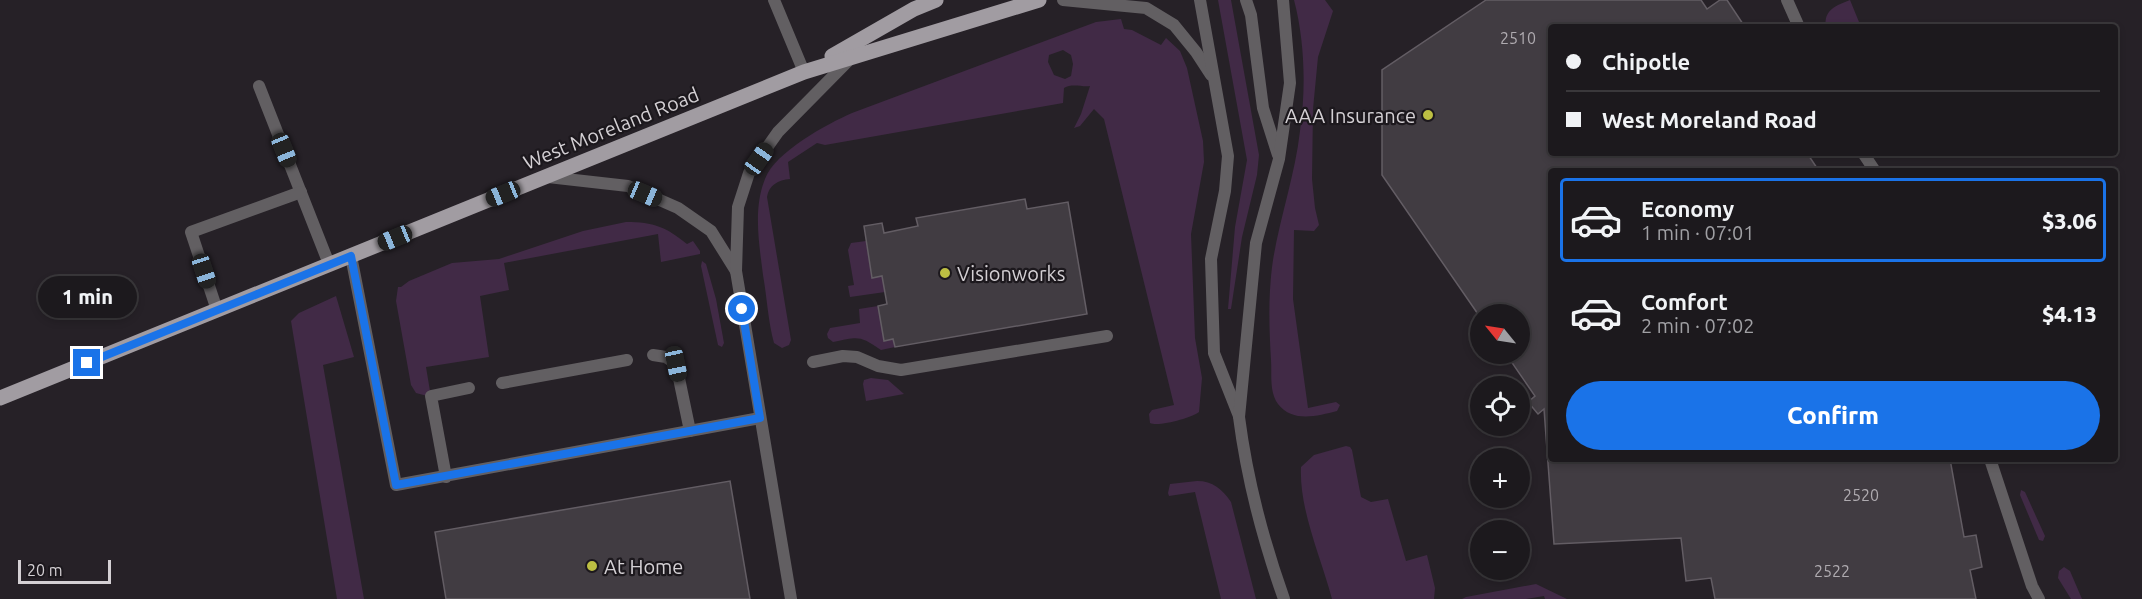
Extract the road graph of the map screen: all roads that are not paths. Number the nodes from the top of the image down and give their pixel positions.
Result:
1 (774, 0) edge
2 (936, 0) edge
3 (1039, 0) edge
4 (1063, 0) edge
5 (1200, 0) edge
6 (1246, 0) edge
7 (1283, 0) edge
8 (1787, 0) edge
9 (1798, 24) edge
10 (853, 56) junction
11 (804, 72) junction
12 (1215, 82) junction
13 (260, 86) dead end
14 (1279, 159) junction
15 (546, 177) junction
16 (301, 192) junction
17 (351, 256) junction
18 (329, 264) junction
19 (736, 271) junction
20 (217, 310) junction
21 (1107, 336) dead end
22 (653, 355) dead end
23 (627, 360) dead end
24 (813, 362) dead end
25 (502, 383) dead end
26 (469, 388) dead end
27 (0, 398) edge
28 (1239, 417) junction
29 (760, 418) junction
30 (690, 431) junction
31 (1991, 462) edge
32 (446, 477) junction
33 (791, 599) edge
34 (1284, 599) edge
35 (2040, 599) edge

1 - 11 street
2 - 11 main road, West Moreland Road
3 - 10 main road, West Moreland Road
4 - 12 street
5 - 12 street
6 - 14 street
7 - 14 street
8 - 9 street
10 - 11 main road, West Moreland Road
10 - 19 street
11 - 15 main road, West Moreland Road
12 - 28 street
13 - 16 street
14 - 28 street
15 - 17 main road, West Moreland Road
15 - 19 street
16 - 18 street
16 - 20 street
17 - 18 main road, West Moreland Road
17 - 32 street
18 - 20 main road, West Moreland Road
19 - 29 street
20 - 27 main road, West Moreland Road
21 - 24 street
22 - 30 street
23 - 25 street
26 - 32 street
28 - 34 street
29 - 30 street
29 - 33 street
30 - 32 street
31 - 35 street

